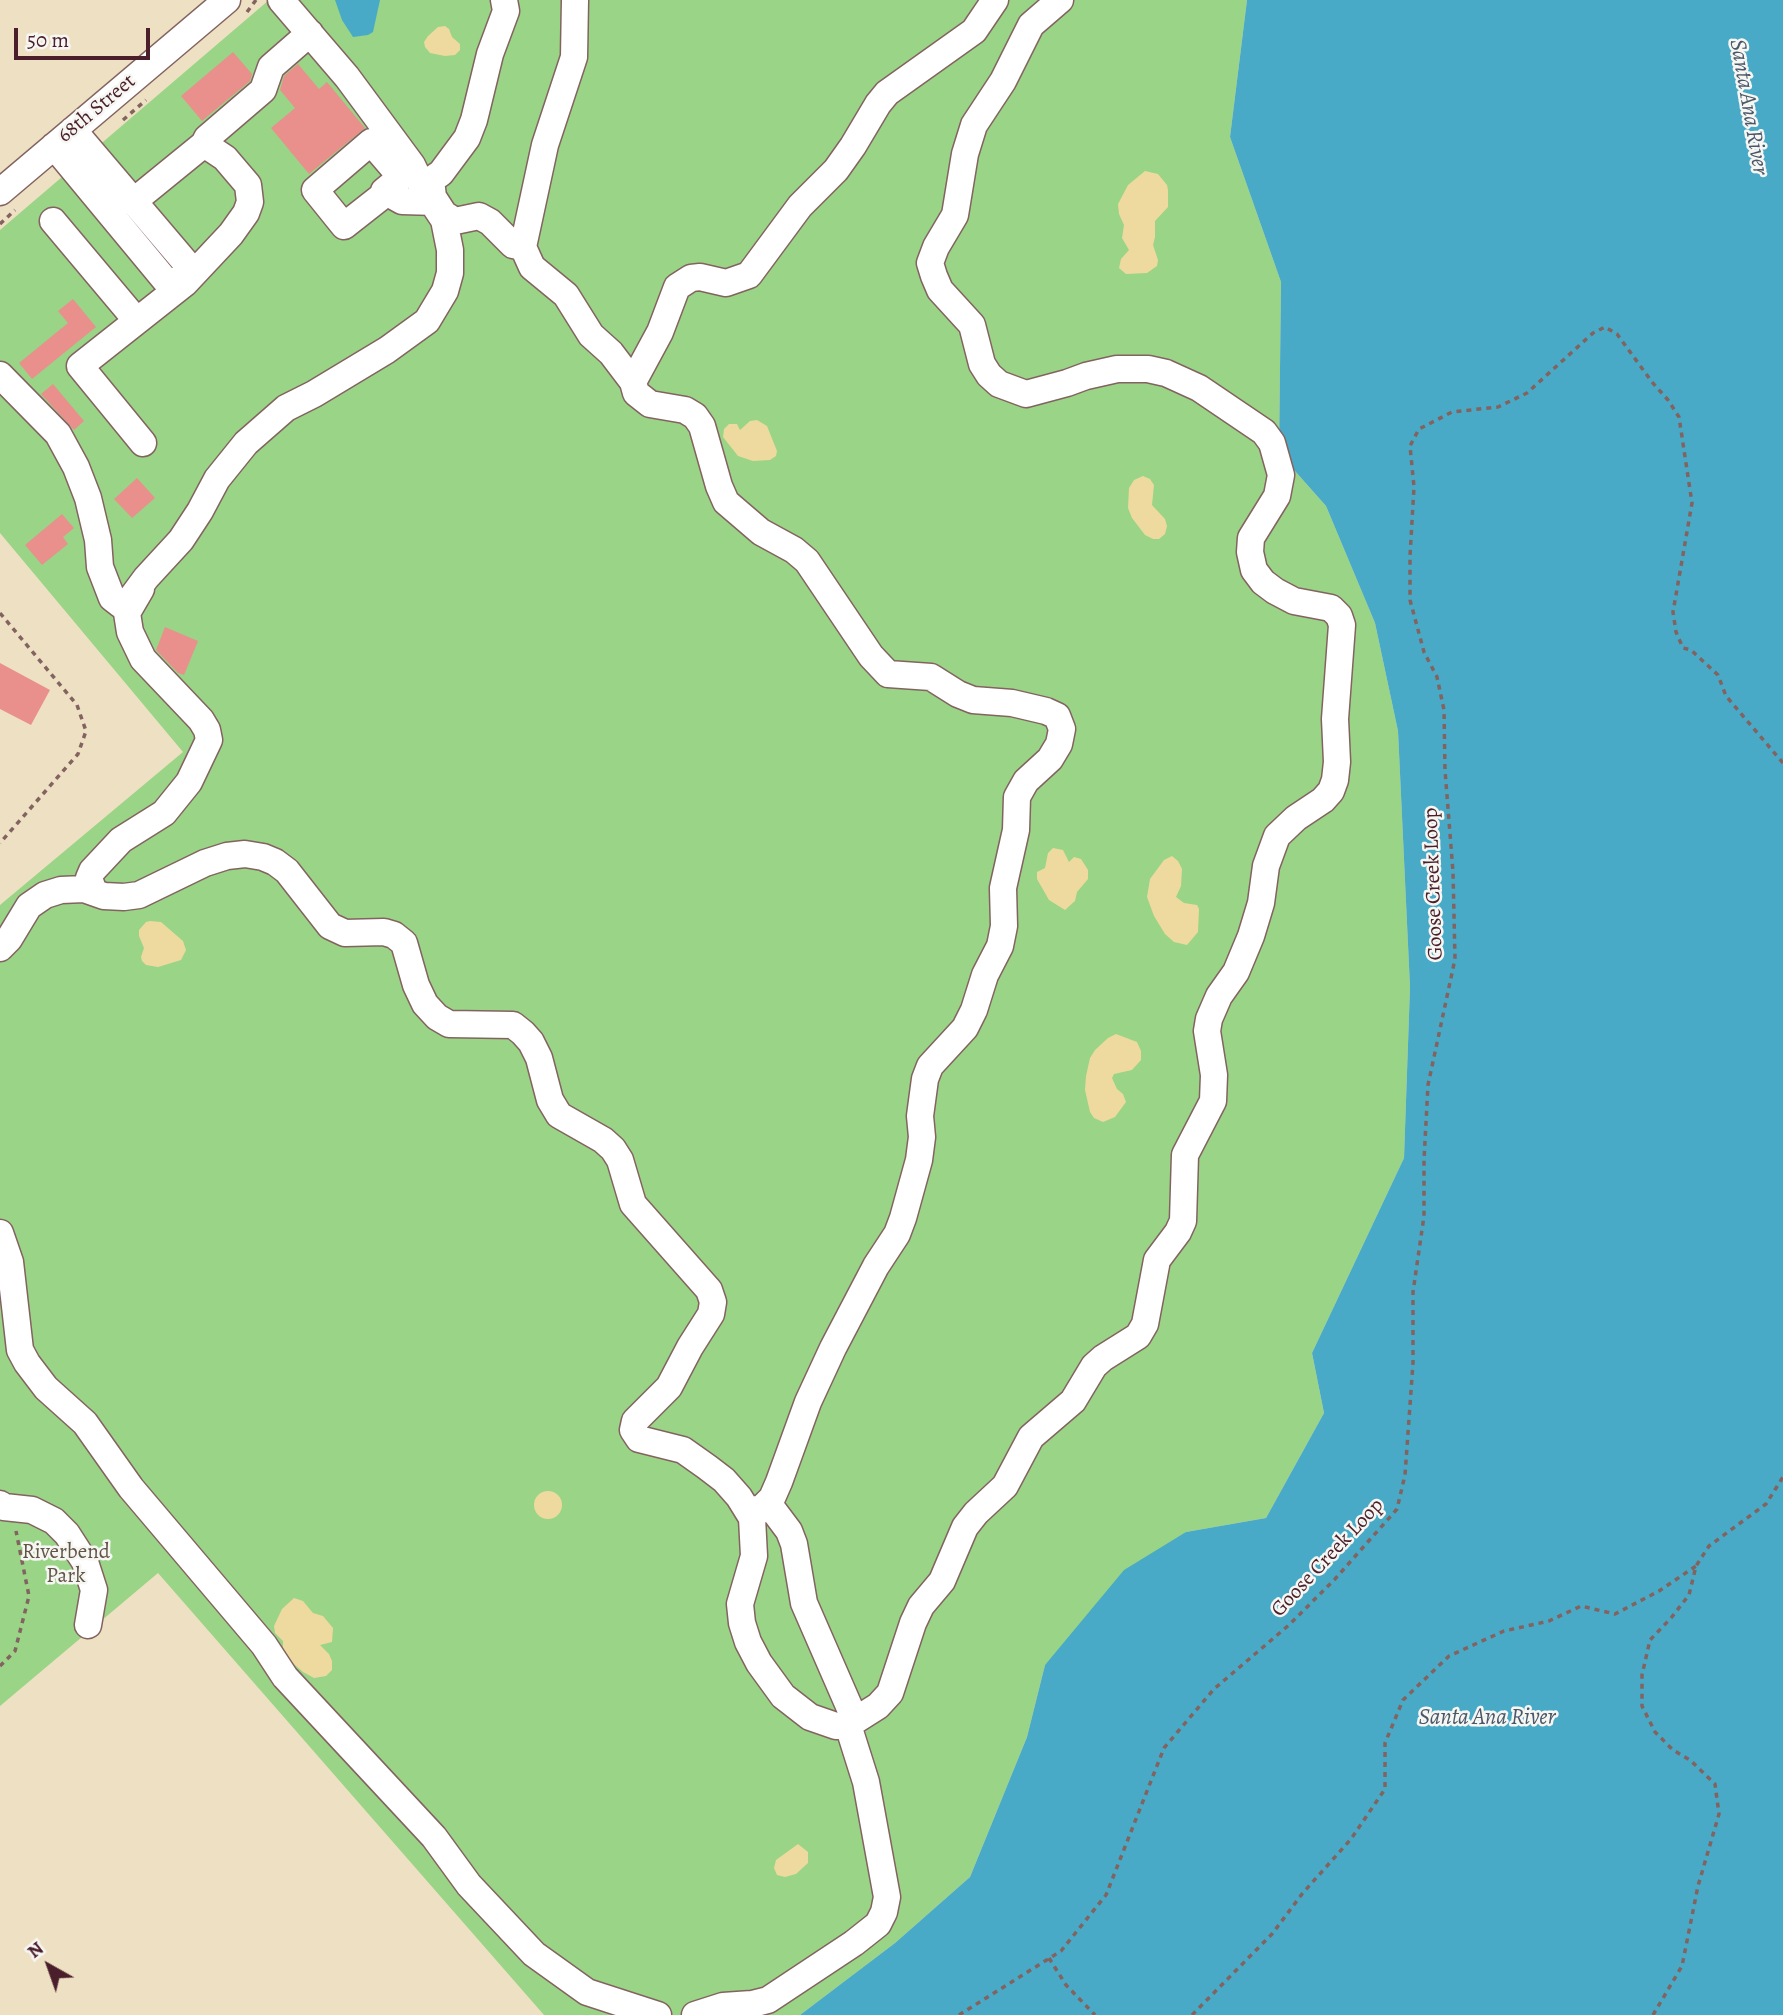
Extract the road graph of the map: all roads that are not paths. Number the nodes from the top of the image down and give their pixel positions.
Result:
1 (227, 0) edge
2 (281, 0) edge
3 (505, 0) edge
4 (575, 0) edge
5 (995, 0) edge
6 (1060, 0) edge
7 (310, 33) junction
8 (63, 138) junction
9 (204, 144) junction
10 (0, 192) edge
11 (386, 193) dead end
12 (432, 195) junction
13 (134, 201) junction
14 (53, 221) dead end
15 (523, 247) junction
16 (186, 283) junction
17 (137, 321) junction
18 (0, 375) edge
19 (633, 382) junction
20 (143, 443) dead end
21 (94, 892) junction
22 (0, 948) edge
23 (0, 1233) edge
24 (755, 1509) junction
25 (7, 1514) edge
26 (88, 1625) dead end
27 (851, 1723) junction
28 (658, 2015) edge
29 (695, 2015) edge

1 - 8 street, 68th Street
2 - 7 street
3 - 12 street
4 - 15 street
5 - 19 street
6 - 27 street
7 - 9 street
7 - 12 street
8 - 10 street, 68th Street
8 - 13 street
8 - 16 street
9 - 13 street
9 - 16 street
11 - 12 street
12 - 15 street
12 - 18 street
12 - 21 street
13 - 16 street
14 - 17 street
15 - 19 street
16 - 17 street
17 - 20 street
19 - 24 street
21 - 22 street
21 - 24 street
23 - 28 street
24 - 27 street
24 - 27 street
25 - 26 street
27 - 29 street

